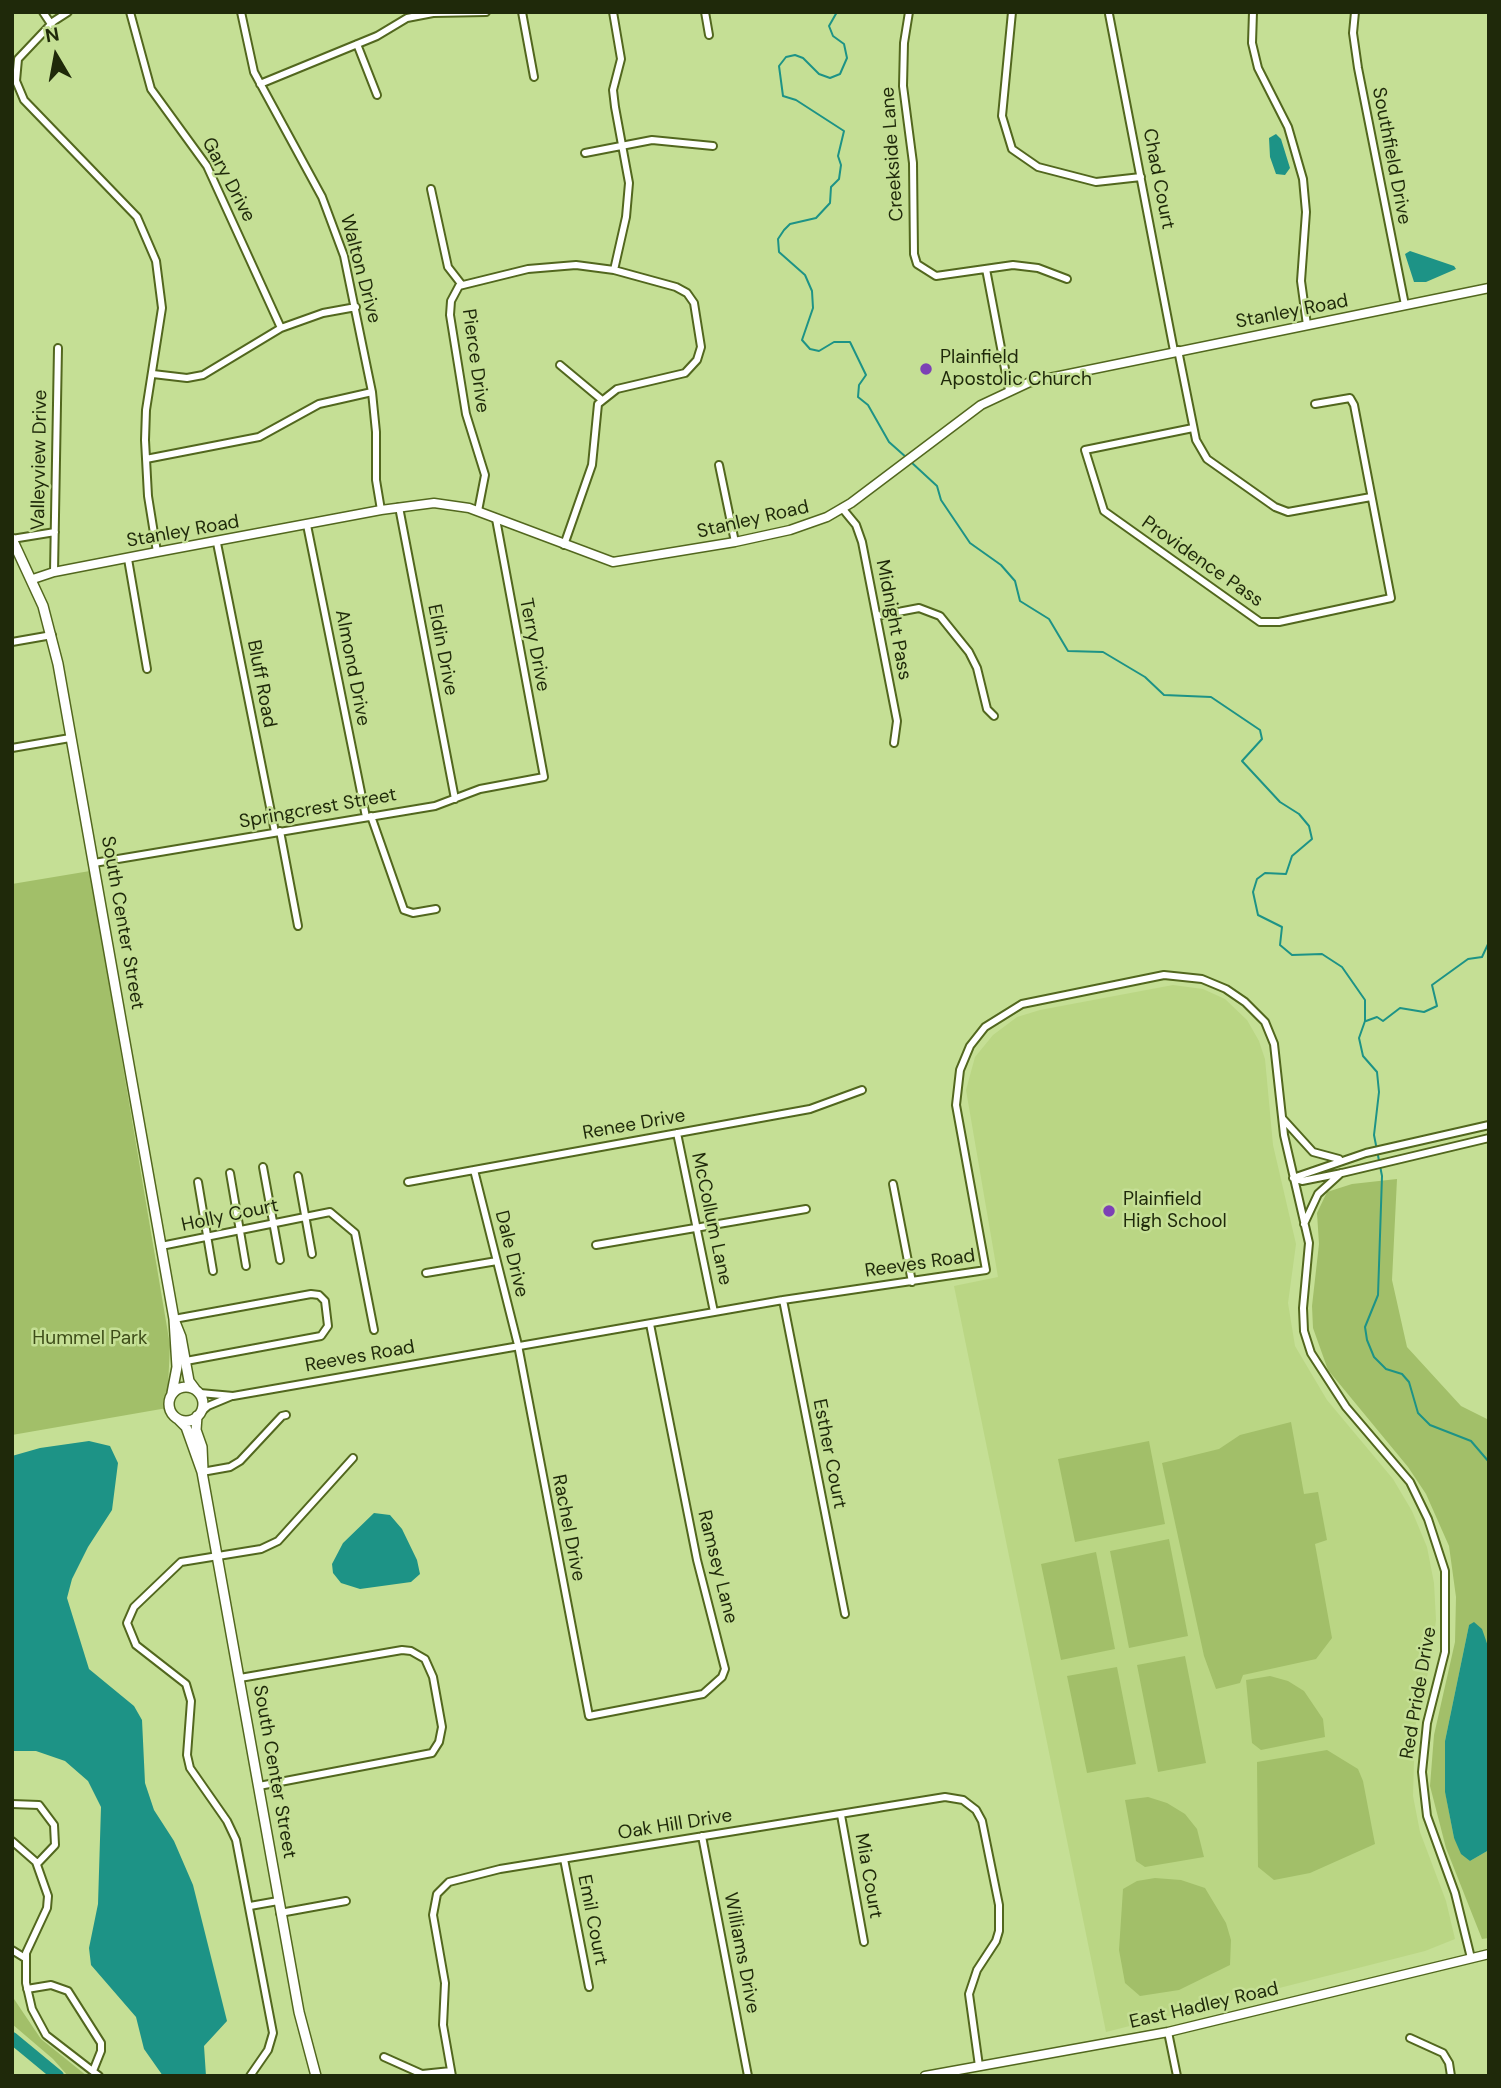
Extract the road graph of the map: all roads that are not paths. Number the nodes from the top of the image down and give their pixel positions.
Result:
1 (43, 12) edge
2 (68, 12) edge
3 (130, 12) edge
4 (241, 12) edge
5 (486, 12) edge
6 (522, 12) edge
7 (613, 12) edge
8 (705, 12) edge
9 (909, 12) edge
10 (1012, 12) edge
11 (1253, 12) edge
12 (1355, 12) edge
13 (433, 13) edge
14 (1109, 14) dead end
15 (51, 24) junction
16 (709, 35) dead end
17 (357, 44) junction
18 (534, 77) dead end
19 (260, 84) junction
20 (377, 95) dead end
21 (622, 145) junction
22 (713, 146) dead end
23 (585, 153) dead end
24 (1141, 177) junction
25 (431, 188) dead end
26 (986, 269) junction
27 (614, 270) junction
28 (1067, 279) dead end
29 (462, 285) junction
30 (1489, 288) edge
31 (1405, 306) junction
32 (356, 307) junction
33 (1307, 325) junction
34 (281, 328) junction
35 (58, 348) dead end
36 (1176, 351) junction
37 (560, 365) dead end
38 (153, 374) junction
39 (1009, 390) junction
40 (372, 392) junction
41 (602, 400) junction
42 (1315, 404) dead end
43 (1193, 428) junction
44 (146, 459) junction
45 (719, 465) dead end
46 (1371, 497) junction
47 (399, 507) junction
48 (842, 508) junction
49 (381, 510) junction
50 (478, 511) junction
51 (496, 519) junction
52 (307, 525) junction
53 (54, 532) junction
54 (12, 539) edge
55 (217, 542) junction
56 (735, 542) junction
57 (564, 545) junction
58 (157, 552) junction
59 (128, 559) junction
60 (54, 572) junction
61 (33, 579) junction
62 (877, 616) junction
63 (52, 635) junction
64 (12, 642) edge
65 (147, 669) dead end
66 (994, 716) dead end
67 (70, 738) junction
68 (894, 743) dead end
69 (12, 748) edge
70 (544, 777) joint
71 (455, 799) junction
72 (369, 816) junction
73 (277, 832) junction
74 (94, 863) junction
75 (436, 909) dead end
76 (298, 926) dead end
77 (862, 1090) dead end
78 (1283, 1119) junction
79 (1489, 1125) edge
80 (677, 1133) junction
81 (1489, 1138) edge
82 (1348, 1158) junction
83 (263, 1167) dead end
84 (474, 1170) junction
85 (230, 1173) dead end
86 (1342, 1173) junction
87 (298, 1176) dead end
88 (1293, 1178) junction
89 (198, 1182) dead end
90 (408, 1182) dead end
91 (893, 1184) dead end
92 (806, 1209) dead end
93 (305, 1215) junction
94 (273, 1222) junction
95 (1304, 1224) junction
96 (698, 1227) junction
97 (240, 1231) junction
98 (207, 1237) junction
99 (596, 1245) dead end
100 (161, 1247) junction
101 (312, 1254) dead end
102 (279, 1260) dead end
103 (497, 1261) junction
104 (246, 1266) dead end
105 (213, 1271) dead end
106 (426, 1273) dead end
107 (912, 1282) junction
108 (783, 1300) junction
109 (714, 1312) junction
110 (174, 1319) junction
111 (650, 1324) junction
112 (373, 1330) dead end
113 (518, 1345) junction
114 (186, 1361) junction
115 (197, 1391) junction
116 (172, 1393) junction
117 (233, 1395) junction
118 (199, 1414) junction
119 (286, 1415) dead end
120 (178, 1419) junction
121 (353, 1458) dead end
122 (202, 1472) junction
123 (217, 1556) junction
124 (845, 1614) dead end
125 (240, 1678) junction
126 (589, 1716) joint
127 (259, 1786) junction
128 (12, 1804) edge
129 (841, 1815) junction
130 (702, 1836) junction
131 (12, 1841) edge
132 (564, 1859) junction
133 (37, 1864) junction
134 (278, 1901) junction
135 (346, 1901) dead end
136 (250, 1906) junction
137 (280, 1913) junction
138 (864, 1942) dead end
139 (12, 1950) edge
140 (1489, 1954) edge
141 (25, 1958) junction
142 (1471, 1958) junction
143 (589, 1987) dead end
144 (27, 1989) junction
145 (1168, 2032) junction
146 (1410, 2038) dead end
147 (384, 2057) dead end
148 (979, 2066) junction
149 (96, 2073) edge
150 (452, 2073) edge
151 (250, 2076) edge
152 (316, 2076) edge
153 (748, 2076) edge
154 (925, 2076) edge
155 (1177, 2076) edge
156 (1451, 2076) edge

1 - 15 street
2 - 15 street
3 - 34 street, Gary Drive
4 - 19 street, Walton Drive
5 - 13 street
6 - 18 street
7 - 21 street
8 - 16 street
9 - 26 street, Creekside Lane
10 - 24 street
11 - 33 street
12 - 31 street, Southfield Drive
13 - 17 street
14 - 24 street, Chad Court
15 - 38 street
17 - 19 street
17 - 20 street
19 - 32 street, Walton Drive
21 - 22 street
21 - 23 street
21 - 27 street
24 - 36 street, Chad Court
25 - 29 street
26 - 28 street, Creekside Lane
26 - 39 street
27 - 29 street, Pierce Drive
27 - 41 street, Pierce Drive
29 - 50 street, Pierce Drive
30 - 31 street, Stanley Road
31 - 33 street, Stanley Road
32 - 34 street
32 - 40 street, Walton Drive
33 - 36 street, Stanley Road
34 - 38 street
35 - 53 street, Valleyview Drive
36 - 39 street, Stanley Road
36 - 43 street, Chad Court
37 - 41 street
38 - 44 street
39 - 48 street, Stanley Road
40 - 44 street
40 - 49 street, Walton Drive
41 - 57 street
42 - 46 street
43 - 46 street, Chad Court
43 - 46 street, Providence Pass
44 - 58 street
45 - 56 street
47 - 49 street, Stanley Road
47 - 50 street, Stanley Road
47 - 71 street, Eldin Drive
48 - 56 street, Stanley Road
48 - 62 street, Midnight Pass
49 - 52 street, Stanley Road
50 - 51 street, Stanley Road
51 - 57 street, Stanley Road
51 - 70 street, Terry Drive
52 - 55 street, Stanley Road
52 - 72 street, Almond Drive
53 - 54 street
53 - 60 street, Valleyview Drive
54 - 61 main road, South Center Street
55 - 58 street, Stanley Road
55 - 73 street, Bluff Road
56 - 57 street, Stanley Road
58 - 59 street, Stanley Road
59 - 60 street, Stanley Road
59 - 65 street
60 - 61 street, Stanley Road
61 - 63 main road, South Center Street
62 - 66 street
62 - 68 street, Midnight Pass
63 - 64 street
63 - 67 main road, South Center Street
67 - 69 street
67 - 74 main road, South Center Street
70 - 71 street, Springcrest Street
71 - 72 street, Springcrest Street
72 - 73 street, Springcrest Street
72 - 75 street, Almond Drive
73 - 74 street, Springcrest Street
73 - 76 street, Bluff Road
74 - 100 main road, South Center Street
77 - 80 street, Renee Drive
78 - 82 street
78 - 88 street, Reeves Road
78 - 107 street, Reeves Road
79 - 82 street
80 - 84 street, Renee Drive
80 - 96 street, McCollum Lane
81 - 86 street
82 - 88 street
83 - 94 street
84 - 90 street, Renee Drive
84 - 103 street, Dale Drive
85 - 97 street
86 - 88 street
86 - 95 street
87 - 93 street
88 - 95 street, Red Pride Drive
89 - 98 street
91 - 107 street
92 - 96 street
93 - 94 street, Holly Court
93 - 101 street
93 - 112 street, Holly Court
94 - 97 street, Holly Court
94 - 102 street
95 - 142 street, Red Pride Drive
96 - 99 street
96 - 109 street, McCollum Lane
97 - 98 street, Holly Court
97 - 104 street
98 - 100 street, Holly Court
98 - 105 street
100 - 110 main road, South Center Street
103 - 106 street
103 - 113 street, Dale Drive
107 - 108 street, Reeves Road
108 - 109 street, Reeves Road
108 - 124 street, Esther Court
109 - 111 street, Reeves Road
110 - 114 main road, South Center Street
110 - 114 street
110 - 116 main road, South Center Street
111 - 113 street, Reeves Road
111 - 126 street, Ramsey Lane
113 - 117 street, Reeves Road
113 - 126 street, Rachel Drive
114 - 115 main road, South Center Street
115 - 116 main road
115 - 117 street, Reeves Road
115 - 118 main road
116 - 120 main road
117 - 118 street, Reeves Road
118 - 120 main road
118 - 122 main road, South Center Street
119 - 122 street
120 - 122 main road, South Center Street
121 - 123 street
122 - 123 main road, South Center Street
123 - 125 main road, South Center Street
123 - 136 street
125 - 127 main road, South Center Street
125 - 127 street
127 - 134 main road, South Center Street
128 - 133 street
129 - 130 street, Oak Hill Drive
129 - 138 street, Mia Court
129 - 148 street, Oak Hill Drive
130 - 132 street, Oak Hill Drive
130 - 153 street, Williams Drive
131 - 133 street
132 - 143 street, Emil Court
132 - 150 street, Oak Hill Drive
133 - 141 street
134 - 136 street
134 - 137 main road, South Center Street
135 - 137 street
136 - 151 street
137 - 152 main road, South Center Street
139 - 141 street
140 - 142 street, East Hadley Road
141 - 144 street
142 - 145 street, East Hadley Road
144 - 149 street
144 - 149 street
145 - 148 street, East Hadley Road
145 - 155 street
146 - 156 street
147 - 150 street
148 - 154 street, East Hadley Road

